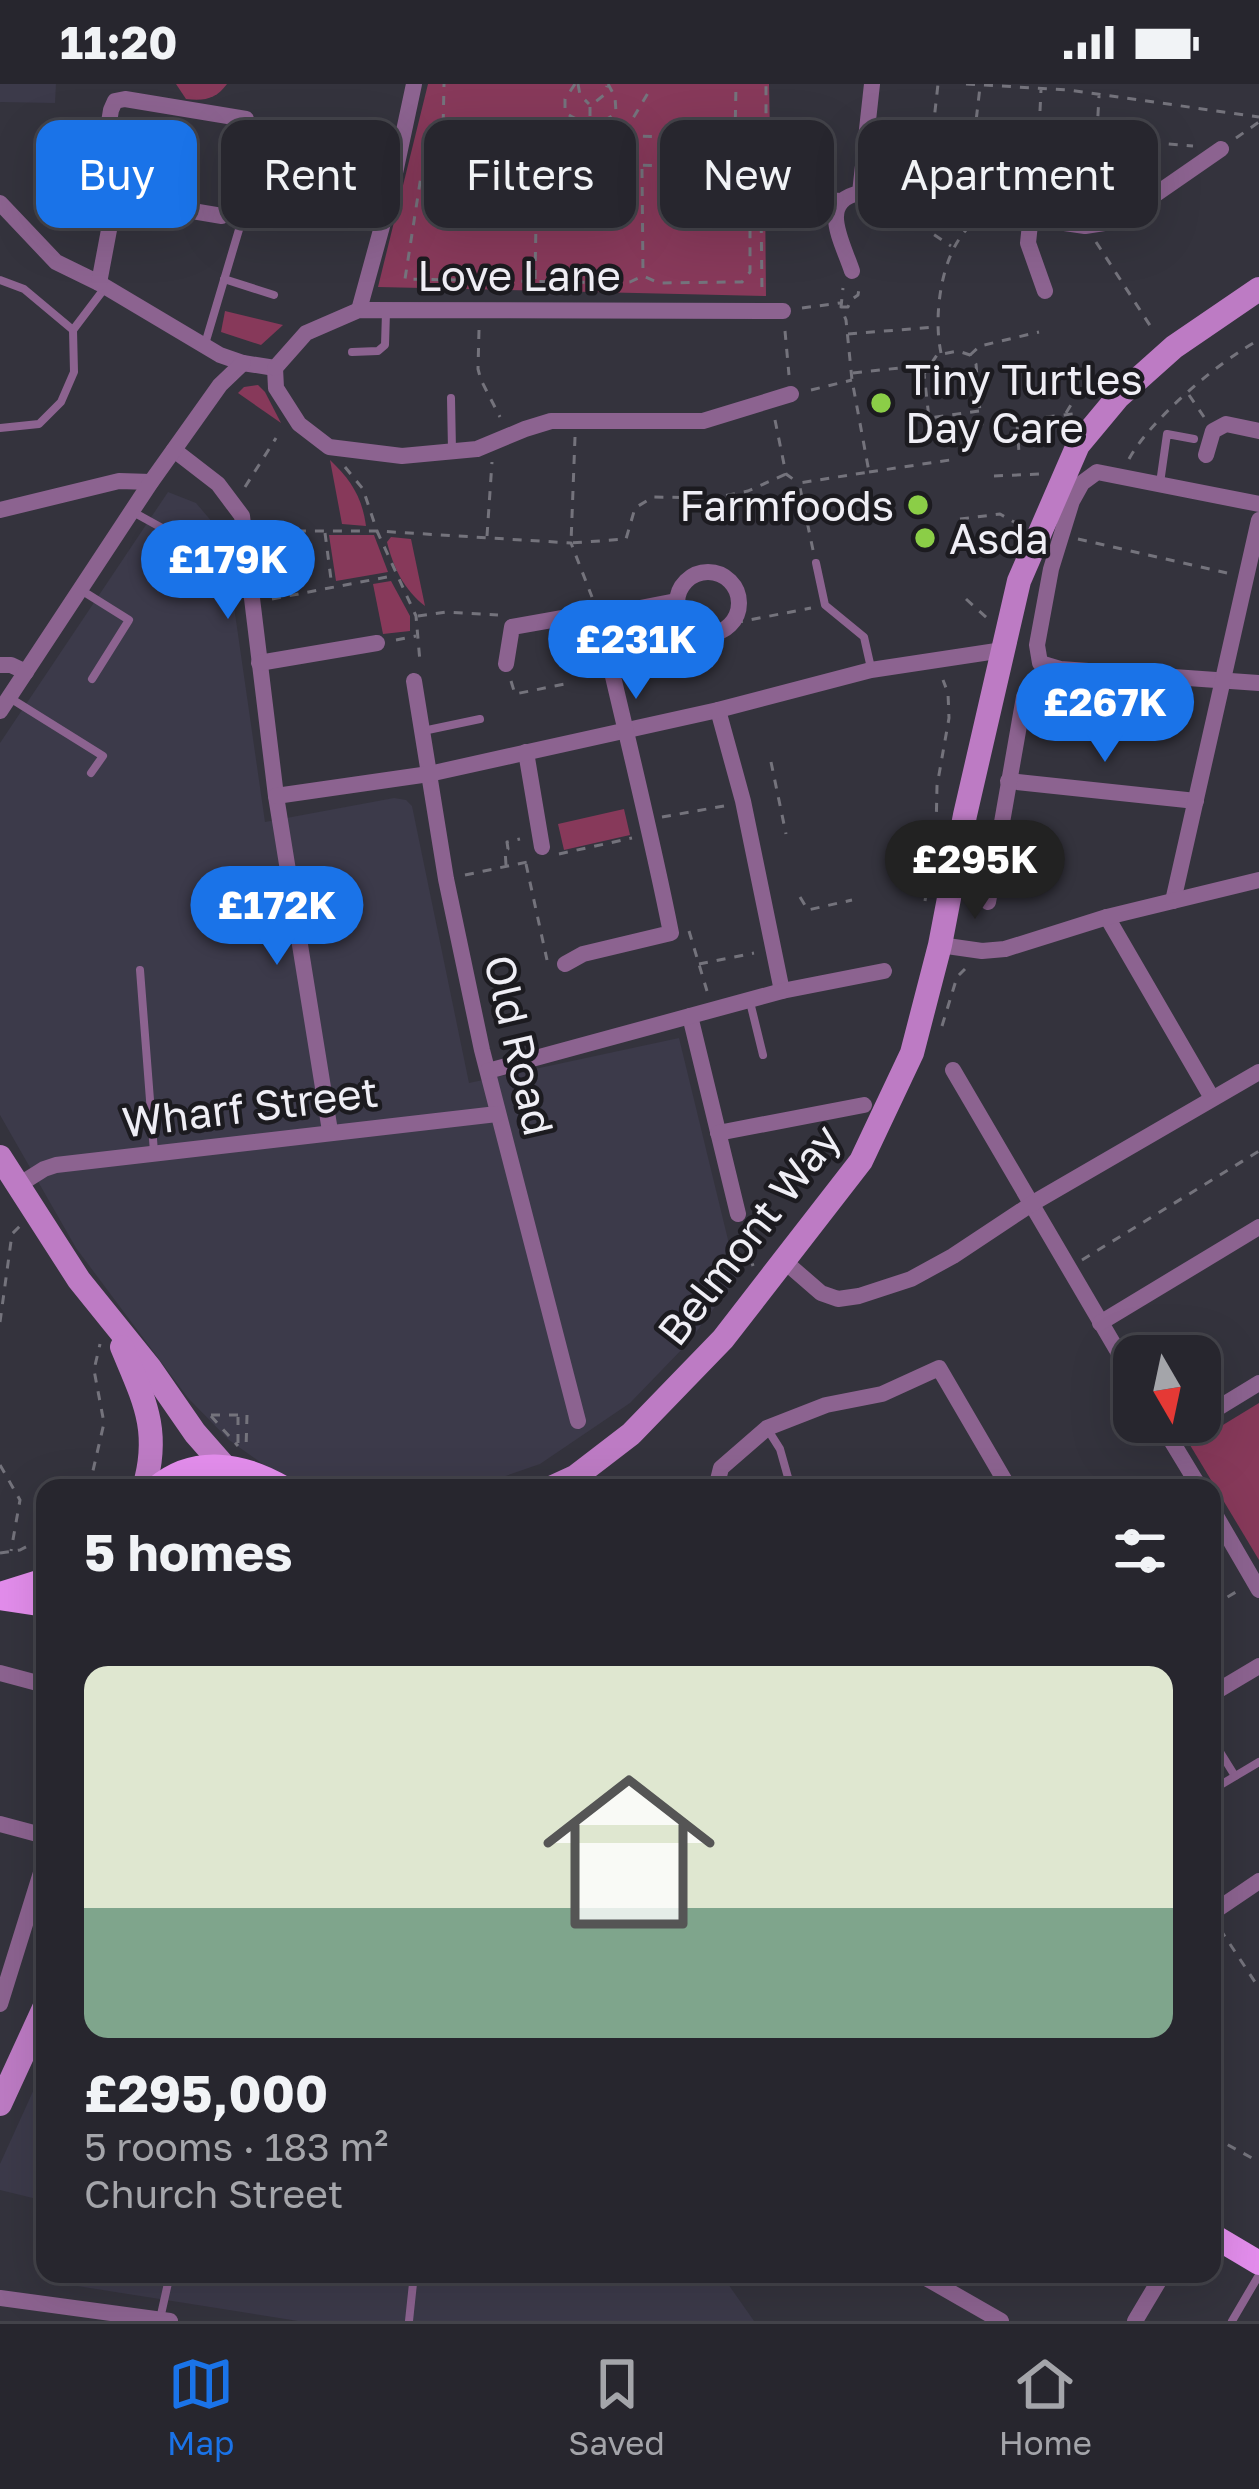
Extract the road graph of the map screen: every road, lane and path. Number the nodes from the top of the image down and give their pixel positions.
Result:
1 (414, 84) edge
2 (444, 84) edge
3 (576, 84) edge
4 (607, 84) edge
5 (736, 84) edge
6 (872, 84) edge
7 (938, 84) edge
8 (966, 84) edge
9 (980, 85) edge
10 (651, 88) dead end
11 (1041, 88) junction
12 (1099, 94) junction
13 (590, 106) junction
14 (246, 119) dead end
15 (109, 120) edge
16 (443, 120) edge
17 (582, 120) edge
18 (590, 120) edge
19 (606, 120) edge
20 (632, 120) edge
21 (735, 120) edge
22 (934, 120) edge
23 (976, 120) edge
24 (1040, 120) edge
25 (1097, 120) edge
26 (1259, 120) edge
27 (1158, 143) edge
28 (400, 149) edge
29 (1221, 149) junction
30 (636, 166) edge
31 (642, 166) junction
32 (424, 168) edge
33 (1158, 193) edge
34 (834, 195) edge
35 (851, 195) junction
36 (858, 196) edge
37 (0, 203) edge
38 (111, 228) edge
39 (239, 228) edge
40 (382, 228) edge
41 (536, 228) edge
42 (927, 228) edge
43 (969, 228) edge
44 (1029, 228) edge
45 (1090, 228) edge
46 (952, 247) junction
47 (852, 271) junction
48 (643, 275) junction
49 (224, 279) junction
50 (0, 280) edge
51 (535, 281) junction
52 (102, 285) junction
53 (1259, 289) edge
54 (1045, 291) dead end
55 (274, 295) dead end
56 (842, 305) junction
57 (359, 310) junction
58 (386, 310) junction
59 (480, 310) junction
60 (783, 311) junction
61 (936, 327) junction
62 (1151, 327) dead end
63 (73, 330) junction
64 (1039, 332) dead end
65 (847, 334) junction
66 (1259, 340) edge
67 (204, 346) junction
68 (352, 352) dead end
69 (941, 352) junction
70 (970, 355) junction
71 (243, 363) junction
72 (928, 364) junction
73 (275, 368) junction
74 (852, 376) junction
75 (1095, 378) dead end
76 (791, 394) junction
77 (1188, 394) junction
78 (451, 398) dead end
79 (771, 400) junction
80 (979, 411) junction
81 (1073, 414) dead end
82 (1066, 415) junction
83 (929, 418) junction
84 (1017, 421) junction
85 (576, 422) junction
86 (0, 428) edge
87 (931, 431) dead end
88 (1213, 431) junction
89 (1259, 431) edge
90 (276, 438) dead end
91 (501, 439) junction
92 (1194, 439) dead end
93 (329, 447) junction
94 (173, 450) junction
95 (452, 451) junction
96 (1019, 453) dead end
97 (1206, 455) dead end
98 (950, 460) dead end
99 (869, 472) junction
100 (786, 474) junction
101 (1040, 474) dead end
102 (994, 476) dead end
103 (1120, 477) junction
104 (151, 482) junction
105 (799, 484) junction
106 (1160, 484) junction
107 (1259, 504) edge
108 (234, 505) junction
109 (0, 510) edge
110 (131, 511) junction
111 (960, 520) dead end
112 (1259, 520) edge
113 (1016, 523) dead end
114 (324, 531) junction
115 (376, 531) junction
116 (1062, 535) junction
117 (487, 538) junction
118 (571, 543) junction
119 (246, 544) junction
120 (1255, 557) edge
121 (816, 563) joint
122 (197, 575) dead end
123 (395, 575) junction
124 (1246, 577) junction
125 (332, 587) junction
126 (80, 590) junction
127 (966, 599) dead end
128 (676, 601) junction
129 (252, 602) junction
130 (825, 605) junction
131 (416, 616) junction
132 (599, 616) junction
133 (734, 623) junction
134 (512, 627) junction
135 (418, 636) junction
136 (376, 643) joint
137 (1004, 643) junction
138 (937, 660) junction
139 (259, 663) junction
140 (506, 664) joint
141 (0, 665) edge
142 (871, 670) junction
143 (26, 672) junction
144 (92, 679) dead end
145 (414, 681) joint
146 (1223, 681) junction
147 (570, 682) dead end
148 (1259, 683) edge
149 (1024, 697) dead end
150 (4, 704) edge
151 (718, 710) junction
152 (480, 718) dead end
153 (625, 731) junction
154 (421, 732) junction
155 (526, 752) junction
156 (772, 762) dead end
157 (91, 773) dead end
158 (429, 774) junction
159 (1008, 781) junction
160 (276, 796) junction
161 (743, 801) junction
162 (1196, 801) junction
163 (647, 820) junction
164 (786, 834) dead end
165 (541, 841) joint
166 (525, 862) dead end
167 (506, 867) dead end
168 (1259, 880) edge
169 (800, 897) dead end
170 (852, 900) dead end
171 (1173, 901) junction
172 (988, 902) dead end
173 (924, 910) dead end
174 (1107, 917) junction
175 (671, 933) junction
176 (940, 945) junction
177 (773, 949) junction
178 (982, 951) junction
179 (565, 964) joint
180 (699, 964) junction
181 (140, 970) dead end
182 (884, 971) dead end
183 (782, 992) junction
184 (749, 1000) junction
185 (712, 1010) junction
186 (690, 1016) junction
187 (941, 1031) dead end
188 (763, 1055) dead end
189 (953, 1070) dead end
190 (488, 1071) junction
191 (1259, 1072) edge
192 (1212, 1098) junction
193 (865, 1105) dead end
194 (497, 1114) junction
195 (330, 1131) junction
196 (718, 1133) junction
197 (1259, 1151) edge
198 (154, 1154) junction
199 (0, 1157) edge
200 (17, 1186) junction
201 (1034, 1203) junction
202 (33, 1211) junction
203 (737, 1214) joint
204 (1259, 1227) edge
205 (791, 1268) dead end
206 (1069, 1268) junction
207 (760, 1291) junction
208 (107, 1313) junction
209 (0, 1322) edge
210 (1100, 1323) junction
211 (1113, 1344) edge
212 (1259, 1383) edge
213 (1221, 1407) edge
214 (238, 1415) junction
215 (578, 1420) dead end
216 (767, 1428) junction
217 (1173, 1443) edge
218 (0, 1465) edge
219 (235, 1467) junction
220 (93, 1479) edge
221 (147, 1479) edge
222 (169, 1479) edge
223 (263, 1479) edge
224 (571, 1479) edge
225 (718, 1479) edge
226 (788, 1479) edge
227 (1004, 1479) edge
228 (1194, 1479) edge
229 (1221, 1527) edge
230 (36, 1541) edge
231 (11, 1551) junction
232 (0, 1553) edge
233 (36, 1583) edge
234 (1257, 1586) edge
235 (0, 1596) edge
236 (1221, 1602) edge
237 (36, 1603) edge
238 (1259, 1666) edge
239 (0, 1673) edge
240 (36, 1682) edge
241 (1221, 1689) edge
242 (1221, 1753) edge
243 (1259, 1762) edge
244 (1235, 1776) junction
245 (1221, 1785) edge
246 (0, 1825) edge
247 (36, 1834) edge
248 (1259, 1881) edge
249 (36, 1886) edge
250 (1221, 1909) edge
251 (1221, 1930) edge
252 (3, 1983) edge
253 (1259, 1988) edge
254 (0, 2004) edge
255 (36, 2026) edge
256 (0, 2104) edge
257 (1221, 2141) edge
258 (1259, 2162) edge
259 (1221, 2240) edge
260 (1259, 2263) edge
261 (1259, 2275) edge
262 (168, 2283) edge
263 (413, 2283) edge
264 (935, 2283) edge
265 (1157, 2283) edge
266 (0, 2298) edge
267 (132, 2318) edge
268 (160, 2320) edge
269 (170, 2321) edge
270 (409, 2321) edge
271 (1001, 2321) edge
272 (1135, 2321) edge
273 (1232, 2321) edge

1 - 28 street
2 - 16 path
3 - 13 path
3 - 17 path
4 - 13 path
4 - 19 path
5 - 21 path
6 - 35 street
7 - 22 path
8 - 9 path
9 - 11 path
9 - 23 path
10 - 20 path
11 - 12 path
11 - 24 path
12 - 25 path
12 - 26 path
13 - 18 path
14 - 15 street
26 - 29 path
27 - 29 path
29 - 33 street
30 - 31 path
31 - 48 path
31 - 48 path
32 - 51 path
34 - 35 lane
35 - 36 street
35 - 47 street
37 - 52 street
38 - 52 street
39 - 49 lane
40 - 57 street
41 - 51 path
42 - 46 path
43 - 46 path
44 - 54 street
45 - 62 path
46 - 61 path
47 - 56 path
47 - 56 path
48 - 51 path
49 - 55 lane
49 - 67 lane
50 - 63 lane
52 - 63 lane
52 - 67 street
53 - 137 street, Belmont Way
56 - 60 path
56 - 65 path
57 - 58 street, Love Lane
57 - 73 street, Love Lane
58 - 59 street, Love Lane
58 - 68 lane
59 - 60 street, Love Lane
59 - 91 path
60 - 76 path
61 - 65 path
61 - 69 path
63 - 86 lane
64 - 70 path
65 - 74 path
66 - 77 path
67 - 71 street
69 - 70 path
69 - 72 path
70 - 80 path
71 - 73 street
71 - 94 street
72 - 74 path
72 - 83 path
73 - 93 street
74 - 76 path
74 - 99 path
75 - 82 path
76 - 79 street
77 - 88 path
77 - 103 path
78 - 95 lane
79 - 85 street
79 - 100 path
80 - 83 path
80 - 84 path
81 - 82 path
82 - 84 path
83 - 87 path
84 - 96 path
85 - 91 street
85 - 118 path
88 - 89 street
88 - 97 street
90 - 108 path
91 - 95 street
91 - 117 path
92 - 106 lane
93 - 95 street
93 - 115 path
94 - 104 street
94 - 108 street
98 - 99 path
99 - 105 path
100 - 105 path
100 - 118 path
101 - 102 path
103 - 106 street
103 - 116 street
104 - 109 street
104 - 110 street
105 - 121 path
106 - 107 street
108 - 119 street
110 - 122 lane
110 - 126 street
111 - 113 path
112 - 120 street
114 - 115 path
114 - 119 path
114 - 125 path
115 - 117 path
115 - 123 path
116 - 124 path
116 - 146 street
117 - 118 path
118 - 132 path
119 - 129 street
120 - 124 street
121 - 130 lane
123 - 125 path
123 - 131 path
124 - 146 street
125 - 129 path
126 - 143 street
126 - 144 lane
127 - 137 path
128 - 132 street
128 - 133 street
128 - 133 street
129 - 139 street
130 - 133 path
130 - 142 lane
131 - 134 path
131 - 135 path
132 - 134 street
132 - 153 street
134 - 140 street
135 - 136 path
135 - 145 path
136 - 139 street
137 - 138 street
137 - 176 street, Belmont Way
138 - 142 street
138 - 173 path
139 - 160 street
140 - 147 path
141 - 143 street
142 - 151 street
143 - 150 street
145 - 154 street, Old Road
146 - 148 street
146 - 162 street
149 - 159 street
150 - 157 lane
151 - 153 street
151 - 161 street
152 - 154 lane
153 - 155 street
153 - 163 street
154 - 158 street, Old Road
155 - 158 street
155 - 165 street
156 - 164 path
158 - 160 street
158 - 190 street, Old Road
159 - 162 street
159 - 172 street
160 - 195 street
161 - 163 path
161 - 177 street
162 - 171 street
163 - 175 street
165 - 167 path
166 - 179 path
168 - 171 street
169 - 170 path
171 - 174 street
174 - 178 street
174 - 192 street
175 - 179 street
175 - 180 path
176 - 178 street
176 - 207 street, Belmont Way
177 - 180 path
177 - 183 street
178 - 187 path
180 - 185 path
181 - 198 lane
182 - 183 street
183 - 184 street
184 - 185 street
184 - 188 lane
185 - 186 street
186 - 190 street
186 - 196 street
189 - 201 street
190 - 194 street, Old Road
191 - 192 street
192 - 201 street
193 - 196 street
194 - 195 street, Wharf Street
194 - 215 street, Old Road
195 - 198 street, Wharf Street
196 - 203 street
197 - 206 path
198 - 200 street, Wharf Street
199 - 200 street
200 - 202 street
201 - 205 street
201 - 206 street
202 - 208 street
202 - 209 path
203 - 207 path
204 - 210 street
206 - 210 street
207 - 224 street, Belmont Way
208 - 219 street
208 - 220 path
208 - 221 street
210 - 211 street
212 - 213 street
214 - 214 path
214 - 219 path
216 - 225 street
216 - 226 lane
216 - 227 street
217 - 228 street
218 - 231 path
219 - 222 main road
219 - 223 main road
229 - 234 street
230 - 231 path
231 - 232 path
233 - 235 main road
234 - 236 path
235 - 237 main road
238 - 241 street
239 - 240 street
242 - 244 lane
243 - 244 lane
244 - 245 lane
246 - 247 street
248 - 250 street
249 - 252 street
251 - 253 path
252 - 254 street
255 - 256 street
257 - 258 path
259 - 260 main road
261 - 273 lane
262 - 268 lane
263 - 270 lane
264 - 271 street
265 - 272 street
266 - 267 street
267 - 268 street
268 - 269 street

